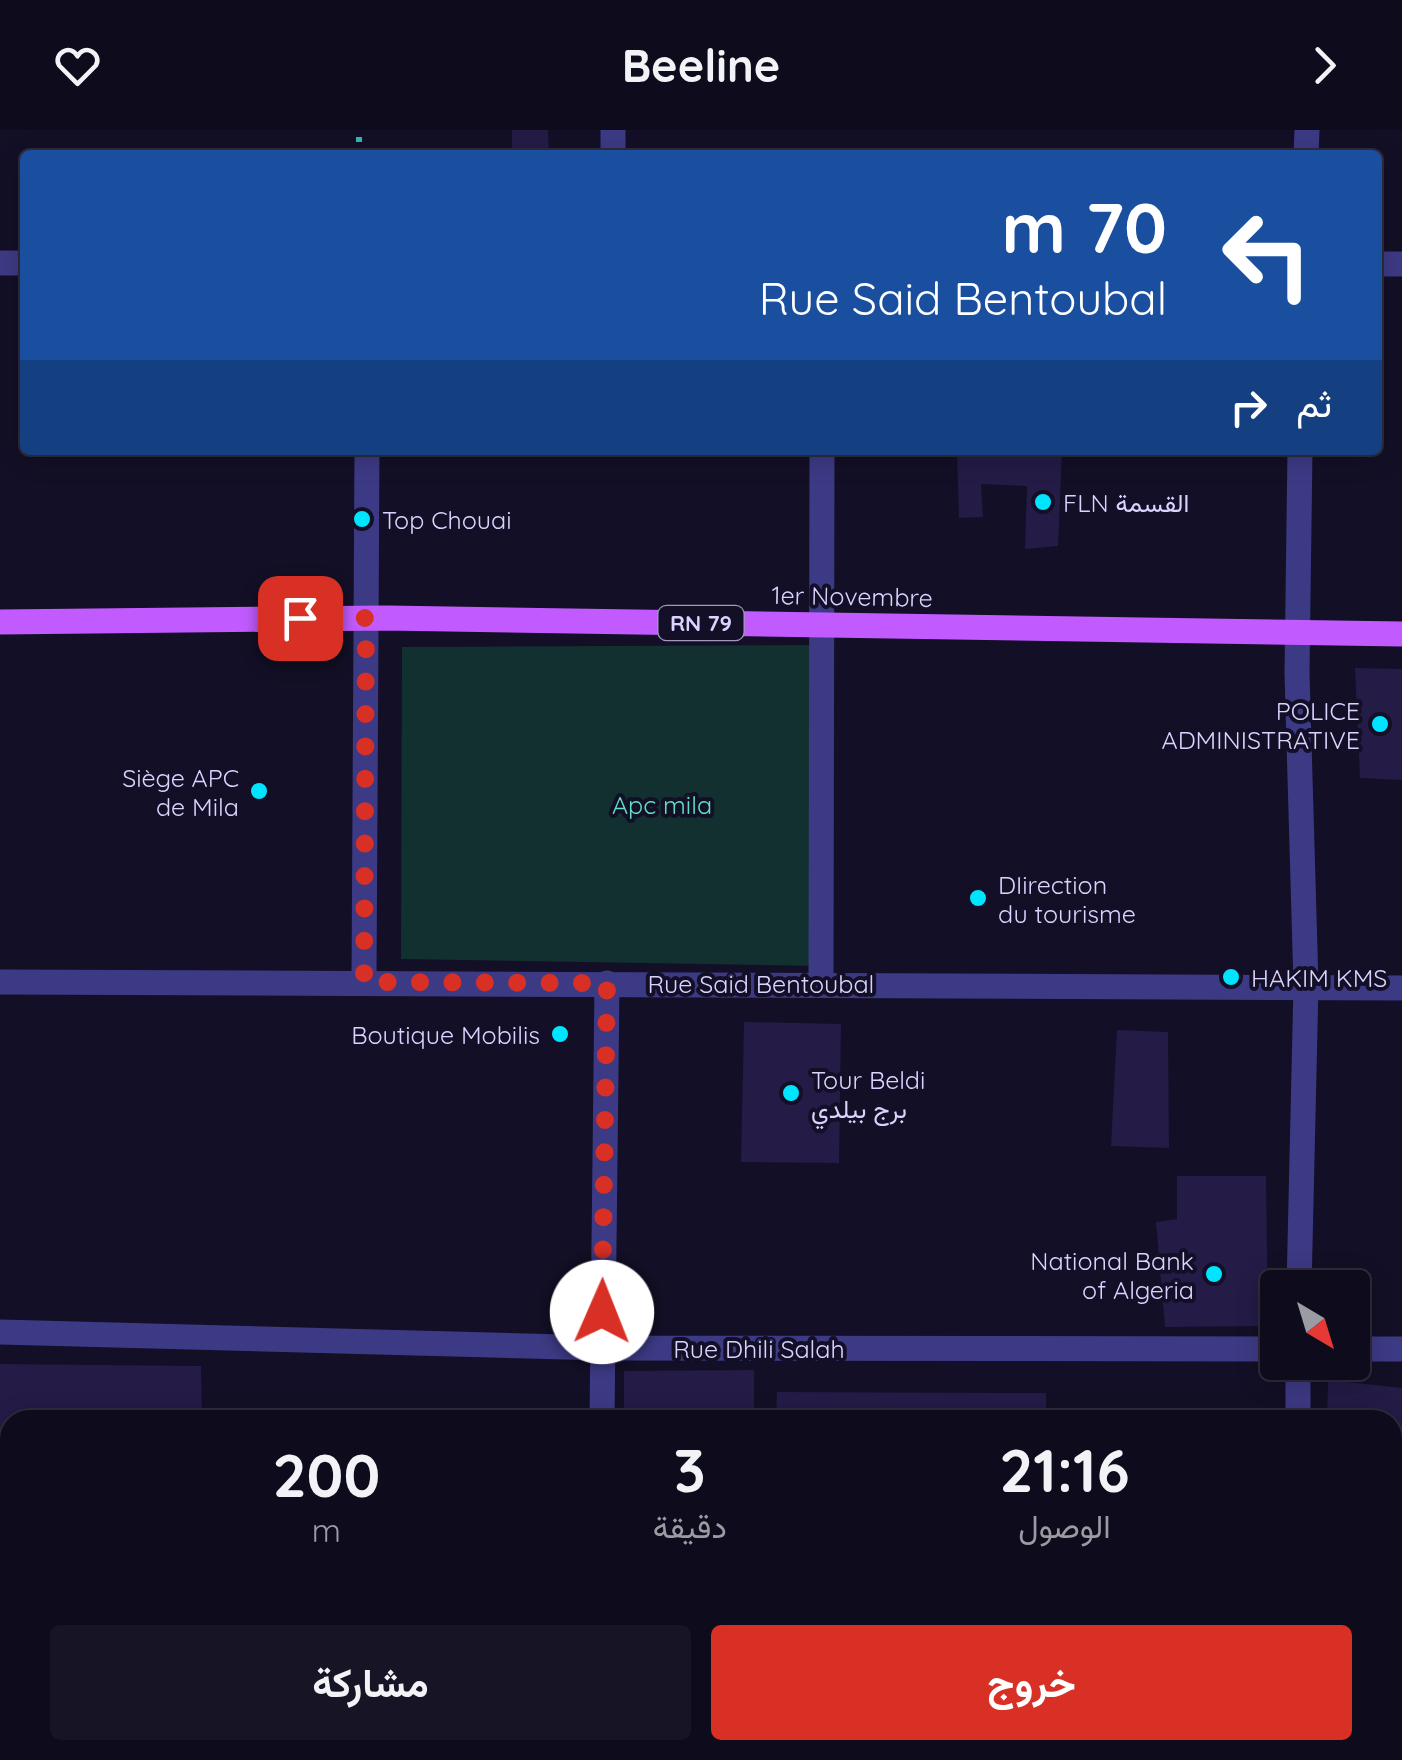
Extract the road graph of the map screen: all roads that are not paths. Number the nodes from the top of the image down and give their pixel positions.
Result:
1 (367, 455) edge
2 (822, 455) edge
3 (1300, 455) edge
4 (366, 618) junction
5 (0, 622) edge
6 (822, 625) junction
7 (1297, 632) junction
8 (1402, 634) edge
9 (0, 982) edge
10 (364, 982) junction
11 (821, 982) junction
12 (607, 983) junction
13 (1306, 986) junction
14 (1402, 988) edge
15 (1299, 1270) edge
16 (0, 1332) edge
17 (602, 1348) junction
18 (1260, 1348) edge
19 (1370, 1349) edge
20 (1402, 1350) edge
21 (1298, 1380) edge
22 (602, 1410) edge
23 (1298, 1410) edge

1 - 4 street
2 - 6 street
3 - 7 street
4 - 5 main road, 1er Novembre / RN 79
4 - 6 main road, 1er Novembre / RN 79
4 - 10 street
6 - 7 main road, 1er Novembre / RN 79
6 - 11 street
7 - 8 main road, 1er Novembre / RN 79
7 - 13 street
9 - 10 street, Rue Said Bentoubal
10 - 12 street, Rue Said Bentoubal
11 - 12 street, Rue Said Bentoubal
11 - 13 street, Rue Said Bentoubal
12 - 17 street
13 - 14 street, Rue Said Bentoubal
13 - 15 street
16 - 17 street, Rue Dhili Salah
17 - 18 street, Rue Dhili Salah
17 - 22 street
19 - 20 street
21 - 23 street

